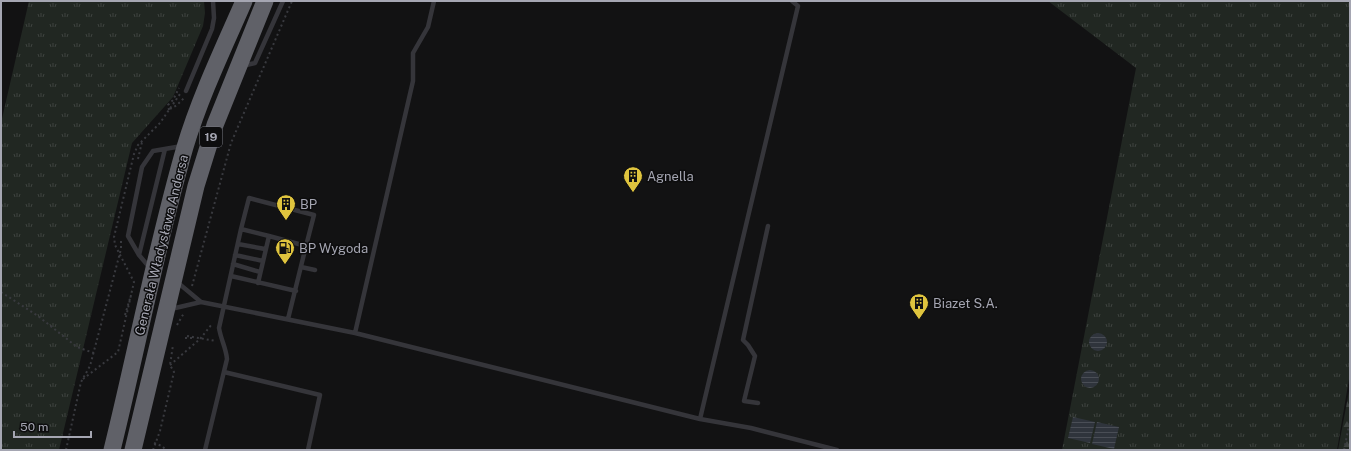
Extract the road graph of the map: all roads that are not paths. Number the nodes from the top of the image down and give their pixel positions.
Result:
1 (214, 1) edge
2 (244, 1) edge
3 (265, 1) edge
4 (283, 1) edge
5 (434, 1) edge
6 (792, 1) edge
7 (237, 68) junction
8 (186, 91) road end
9 (186, 146) junction
10 (165, 149) junction
11 (768, 226) dead end
12 (241, 229) junction
13 (268, 236) junction
14 (238, 244) junction
15 (306, 246) junction
16 (265, 249) junction
17 (139, 255) junction
18 (235, 255) junction
19 (263, 261) junction
20 (233, 264) junction
21 (301, 266) junction
22 (315, 270) dead end
23 (153, 272) junction
24 (260, 272) junction
25 (231, 276) junction
26 (174, 280) junction
27 (258, 283) junction
28 (296, 291) junction
29 (201, 302) junction
30 (223, 306) junction
31 (167, 310) junction
32 (288, 319) junction
33 (355, 333) junction
34 (224, 372) junction
35 (758, 403) dead end
36 (700, 419) junction
37 (112, 450) edge
38 (133, 450) edge
39 (206, 450) edge
40 (308, 450) edge
41 (837, 450) edge

1 - 8 lane
2 - 9 highway, Generała Władysława Andersa / 19
3 - 7 highway, Generała Władysława Andersa / 19
4 - 7 lane
5 - 33 lane
6 - 36 lane
7 - 26 highway, Generała Władysława Andersa / 19
9 - 10 lane
9 - 23 highway, Generała Władysława Andersa / 19
10 - 17 lane
10 - 17 lane
11 - 35 lane
12 - 13 lane
12 - 14 lane
12 - 15 lane
13 - 15 lane
13 - 16 lane
14 - 16 lane
14 - 18 lane
15 - 21 lane
16 - 19 lane
17 - 23 lane
18 - 19 lane
18 - 20 lane
19 - 24 lane
20 - 24 lane
20 - 25 lane
21 - 22 lane
21 - 28 lane
23 - 37 highway, Generała Władysława Andersa / 19
24 - 27 lane
25 - 27 lane
25 - 30 lane
26 - 29 lane
26 - 31 highway, Generała Władysława Andersa / 19
27 - 28 lane
28 - 32 lane
29 - 30 lane
29 - 31 lane
30 - 32 lane
30 - 34 lane
31 - 38 highway, Generała Władysława Andersa / 19
32 - 33 lane
33 - 36 lane
34 - 39 lane
34 - 40 lane
36 - 41 lane

